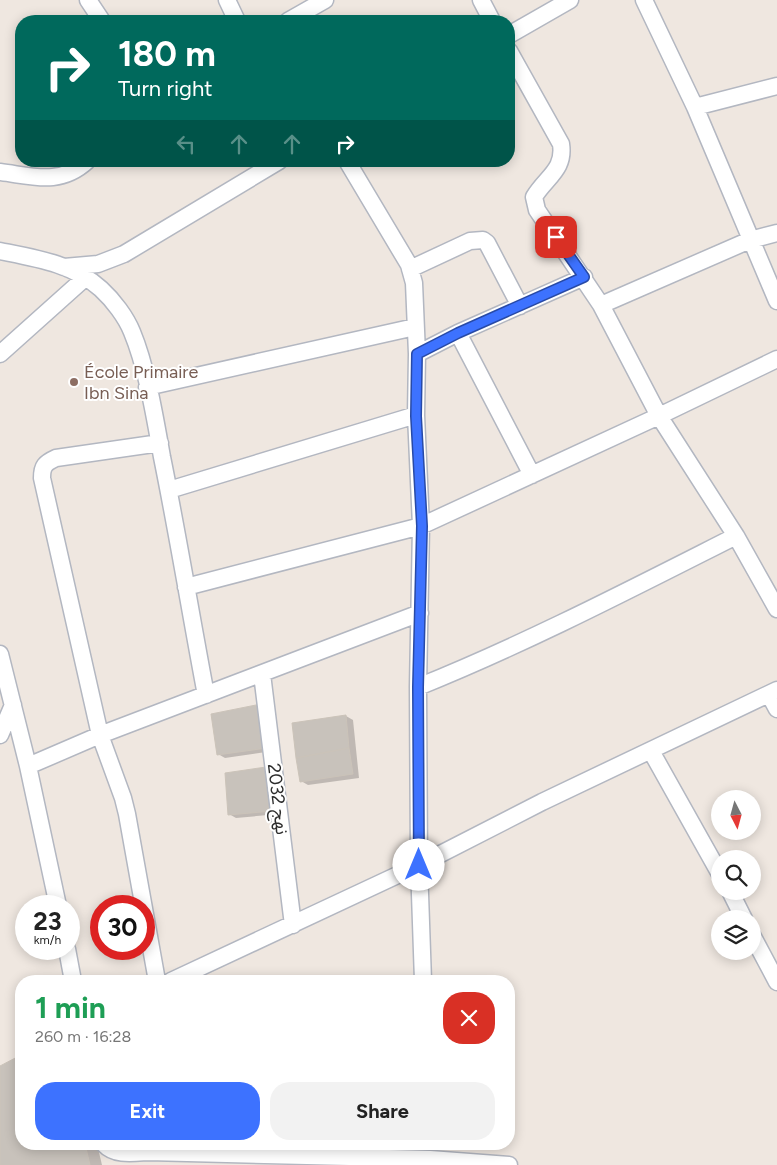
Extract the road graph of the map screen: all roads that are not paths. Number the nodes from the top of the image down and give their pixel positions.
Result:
1 (88, 0) edge
2 (227, 0) edge
3 (325, 0) edge
4 (481, 0) edge
5 (570, 0) edge
6 (644, 0) edge
7 (98, 15) edge
8 (234, 15) edge
9 (299, 15) edge
10 (489, 15) edge
11 (515, 32) edge
12 (515, 62) edge
13 (777, 86) edge
14 (695, 107) junction
15 (80, 167) edge
16 (269, 167) edge
17 (350, 167) edge
18 (0, 172) edge
19 (777, 232) edge
20 (750, 240) junction
21 (0, 251) edge
22 (64, 267) junction
23 (410, 269) junction
24 (86, 277) junction
25 (584, 277) junction
26 (777, 301) edge
27 (601, 305) junction
28 (520, 306) junction
29 (415, 327) junction
30 (458, 333) junction
31 (0, 354) edge
32 (417, 354) junction
33 (777, 359) edge
34 (147, 387) junction
35 (416, 416) junction
36 (659, 416) junction
37 (160, 443) junction
38 (532, 475) junction
39 (169, 490) junction
40 (422, 526) junction
41 (736, 536) junction
42 (186, 587) junction
43 (777, 609) edge
44 (420, 613) junction
45 (0, 654) edge
46 (262, 674) junction
47 (418, 687) junction
48 (773, 692) edge
49 (206, 695) junction
50 (13, 705) junction
51 (777, 709) edge
52 (0, 735) edge
53 (100, 735) junction
54 (651, 751) junction
55 (28, 766) junction
56 (711, 858) edge
57 (419, 865) junction
58 (56, 895) edge
59 (293, 925) junction
60 (761, 952) edge
61 (68, 960) edge
62 (72, 975) edge
63 (155, 975) edge
64 (184, 975) edge
65 (423, 975) edge
66 (777, 982) edge
67 (112, 1150) edge
68 (429, 1151) edge
69 (458, 1163) edge
70 (509, 1165) edge

1 - 7 street
2 - 8 street
3 - 9 street
4 - 10 street
5 - 11 street
6 - 14 street
12 - 25 street
13 - 14 street
14 - 20 street
15 - 18 street
16 - 22 street
17 - 23 street
19 - 20 street
20 - 26 street
20 - 27 street
21 - 22 street
22 - 24 street
23 - 28 street
23 - 29 street
24 - 31 street
24 - 34 street
25 - 27 street
25 - 28 street
27 - 36 street
28 - 30 street
29 - 32 street
29 - 34 street
30 - 32 street
30 - 38 street
32 - 35 street
33 - 36 street
34 - 37 street
35 - 39 street
35 - 40 street
36 - 38 street
36 - 41 street
37 - 39 street
37 - 53 street
38 - 40 street
39 - 42 street
40 - 42 street
40 - 44 street
41 - 43 street
41 - 47 street
42 - 49 street
44 - 46 street
44 - 47 street
45 - 50 street
46 - 49 street
46 - 59 street, نهج 2032
47 - 57 street
48 - 51 street
48 - 54 street
49 - 53 street
50 - 52 street
50 - 55 street
53 - 55 street
53 - 63 street
54 - 56 street
54 - 57 street
55 - 58 street
57 - 59 street
57 - 65 street
59 - 64 street
60 - 66 street
61 - 62 street
67 - 68 street
68 - 69 street
69 - 70 street

